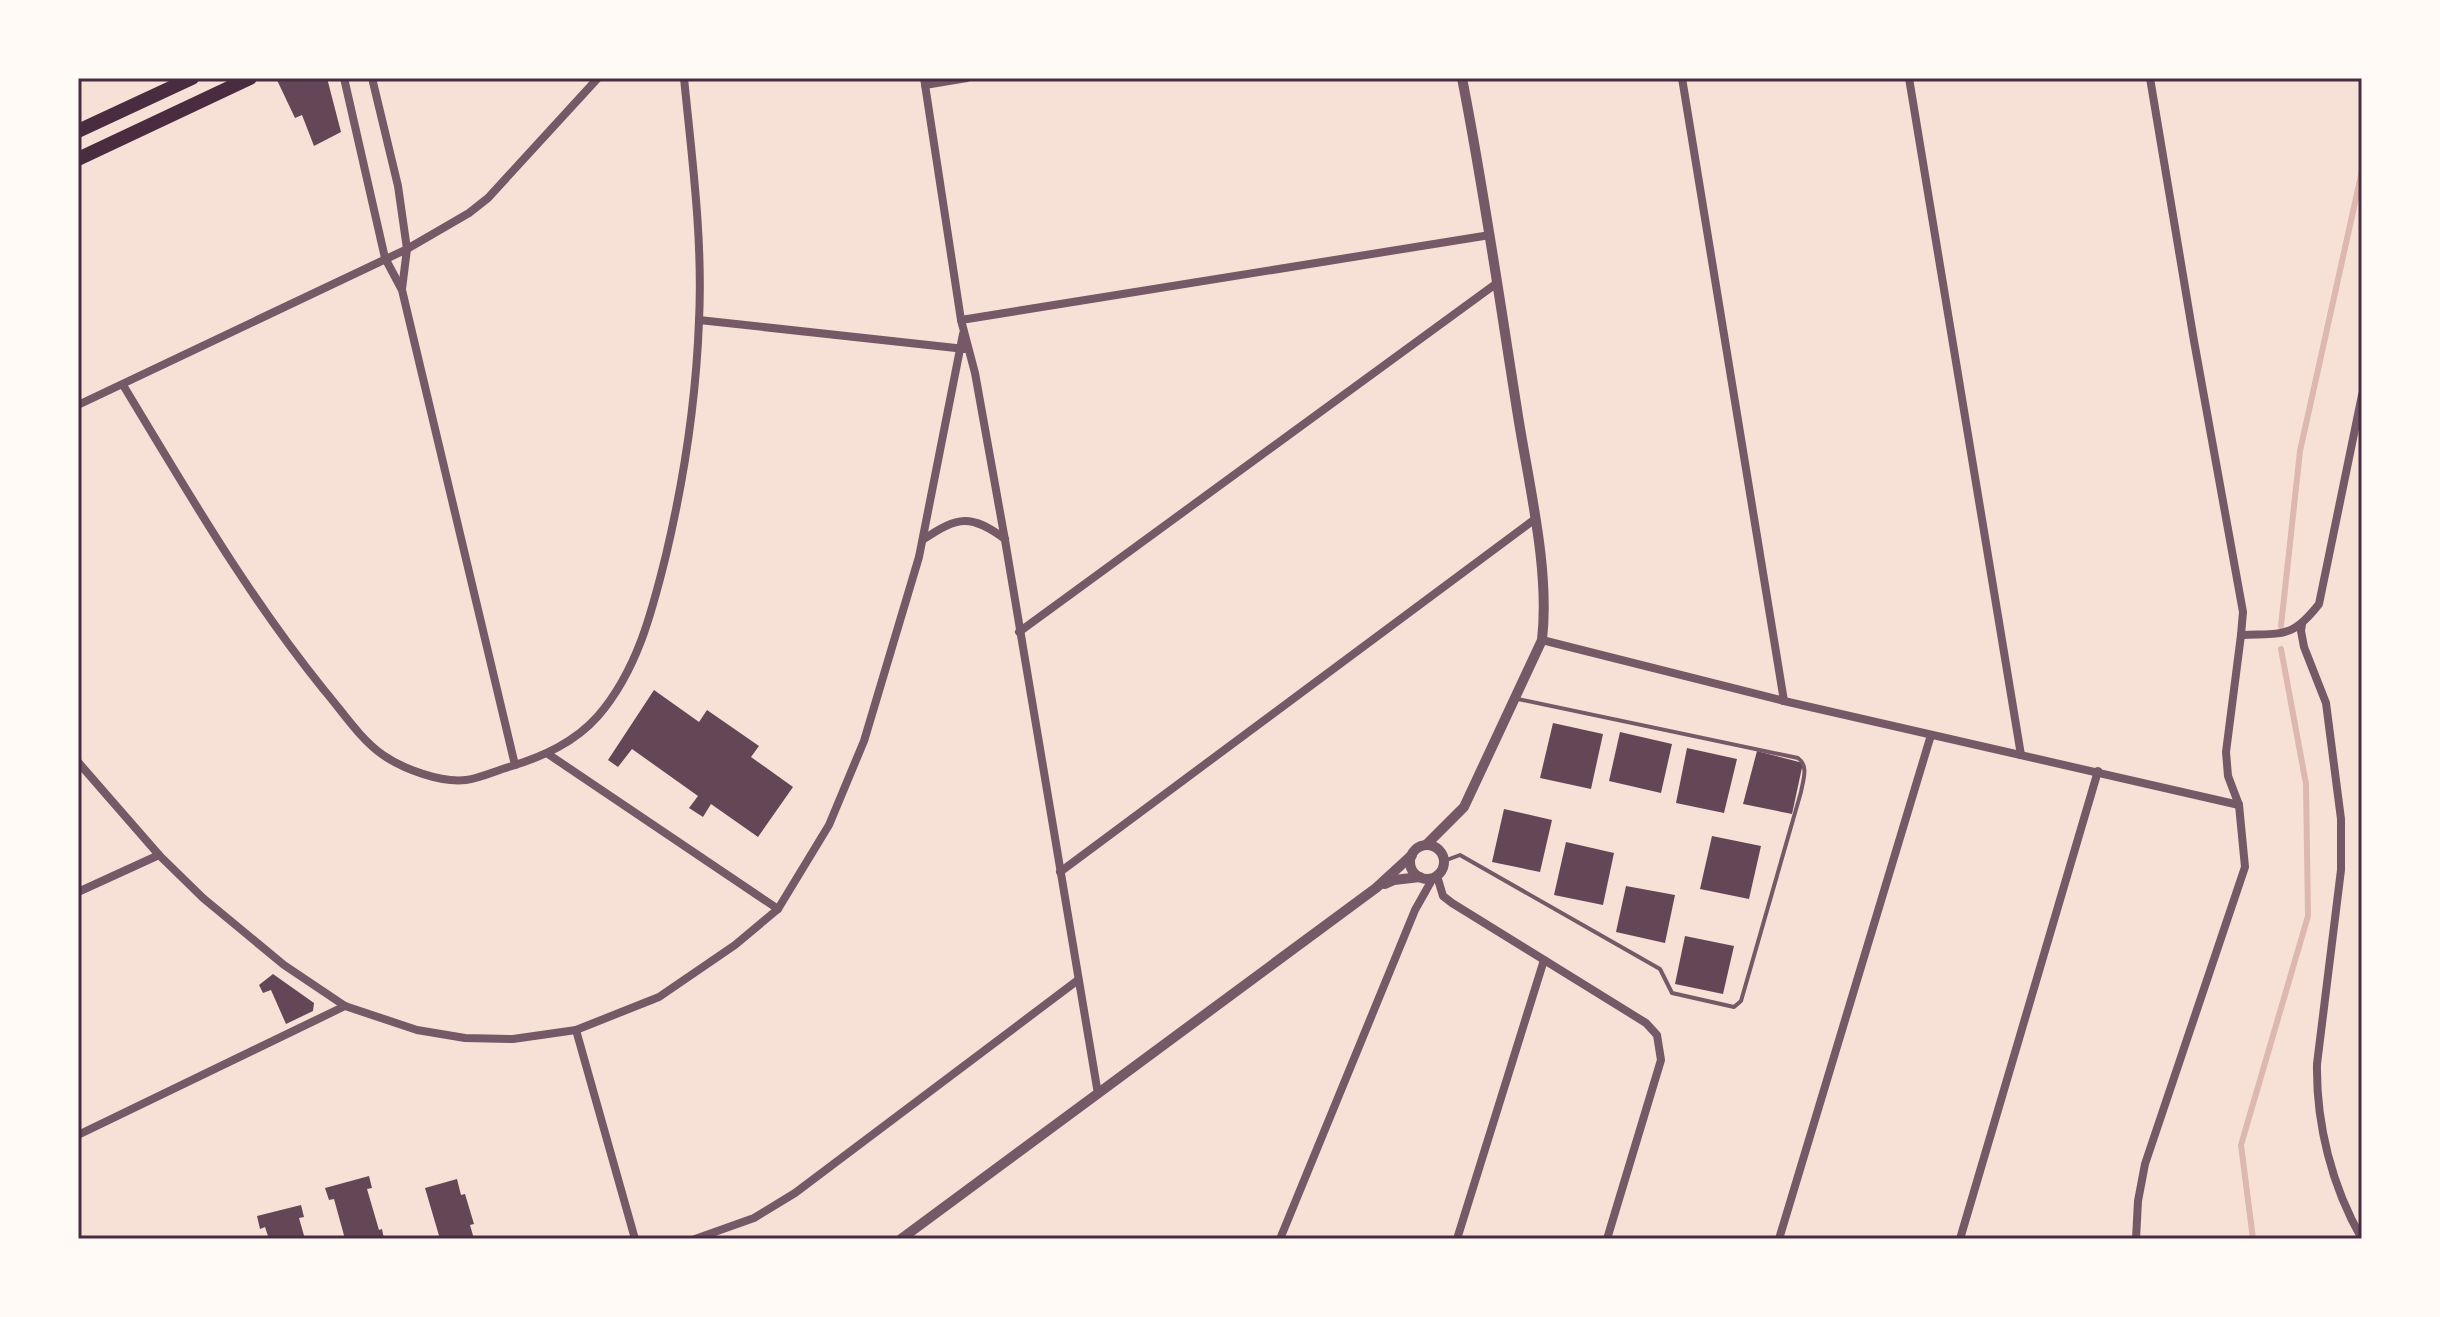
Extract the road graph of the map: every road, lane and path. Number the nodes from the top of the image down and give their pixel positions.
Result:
1 (192, 78) edge
2 (250, 78) edge
3 (344, 78) edge
4 (372, 78) edge
5 (598, 78) edge
6 (684, 78) edge
7 (967, 78) edge
8 (1462, 78) edge
9 (1682, 78) edge
10 (1909, 78) edge
11 (2150, 78) edge
12 (924, 82) edge
13 (78, 131) edge
14 (78, 159) edge
15 (1490, 235) junction
16 (407, 249) junction
17 (385, 258) junction
18 (1497, 283) junction
19 (402, 290) junction
20 (699, 320) junction
21 (961, 320) junction
22 (965, 349) junction
23 (123, 385) junction
24 (2362, 395) edge
25 (78, 405) edge
26 (1535, 519) junction
27 (924, 539) junction
28 (1005, 540) junction
29 (2302, 624) junction
30 (1019, 632) junction
31 (2288, 633) junction
32 (2241, 635) junction
33 (1542, 640) junction
34 (2304, 647) junction
35 (1515, 699) junction
36 (1784, 701) junction
37 (1931, 735) junction
38 (548, 754) junction
39 (2021, 755) junction
40 (78, 762) edge
41 (515, 765) junction
42 (2098, 771) junction
43 (2239, 805) junction
44 (1426, 845) junction
45 (159, 855) junction
46 (1412, 855) junction
47 (1444, 861) junction
48 (1060, 872) junction
49 (1428, 877) junction
50 (1376, 888) junction
51 (78, 892) edge
52 (778, 909) junction
53 (1544, 960) junction
54 (1078, 980) junction
55 (345, 1006) junction
56 (576, 1030) junction
57 (1098, 1094) junction
58 (78, 1135) edge
59 (635, 1239) edge
60 (695, 1239) edge
61 (901, 1239) edge
62 (1280, 1239) edge
63 (1457, 1239) edge
64 (1607, 1239) edge
65 (1779, 1239) edge
66 (1960, 1239) edge
67 (2136, 1239) edge
68 (2362, 1239) edge

1 - 13 highway
2 - 14 highway
3 - 17 street
4 - 16 street
5 - 16 street
6 - 20 street
7 - 12 street
8 - 15 street
9 - 36 street
10 - 39 street
11 - 32 street
12 - 21 street
15 - 18 street
15 - 21 street
16 - 17 street
16 - 19 street
17 - 19 street
17 - 23 street
18 - 26 street
18 - 30 street
19 - 41 street
20 - 22 street
20 - 38 street
21 - 22 street
22 - 27 street
22 - 28 street
23 - 25 street
23 - 41 street
24 - 29 street
26 - 33 street
26 - 48 street
27 - 28 street
27 - 52 street
28 - 30 street
29 - 31 street
29 - 34 street
30 - 48 street
31 - 32 street
31 - 34 street
32 - 43 street
33 - 35 street
33 - 36 street
34 - 68 street
35 - 44 street
35 - 47 lane
36 - 37 street
37 - 39 street
37 - 65 street
38 - 41 street
38 - 52 street
39 - 42 street
40 - 45 street
42 - 43 street
42 - 66 street
43 - 67 street
44 - 46 street
44 - 47 street
45 - 51 street
45 - 55 street
46 - 49 street
46 - 50 street
47 - 49 street
48 - 54 street
49 - 50 street
49 - 53 street
49 - 62 street
50 - 57 street
52 - 56 street
53 - 63 street
53 - 64 street
54 - 57 street
54 - 60 street
55 - 56 street
55 - 58 street
56 - 59 street
57 - 61 street

